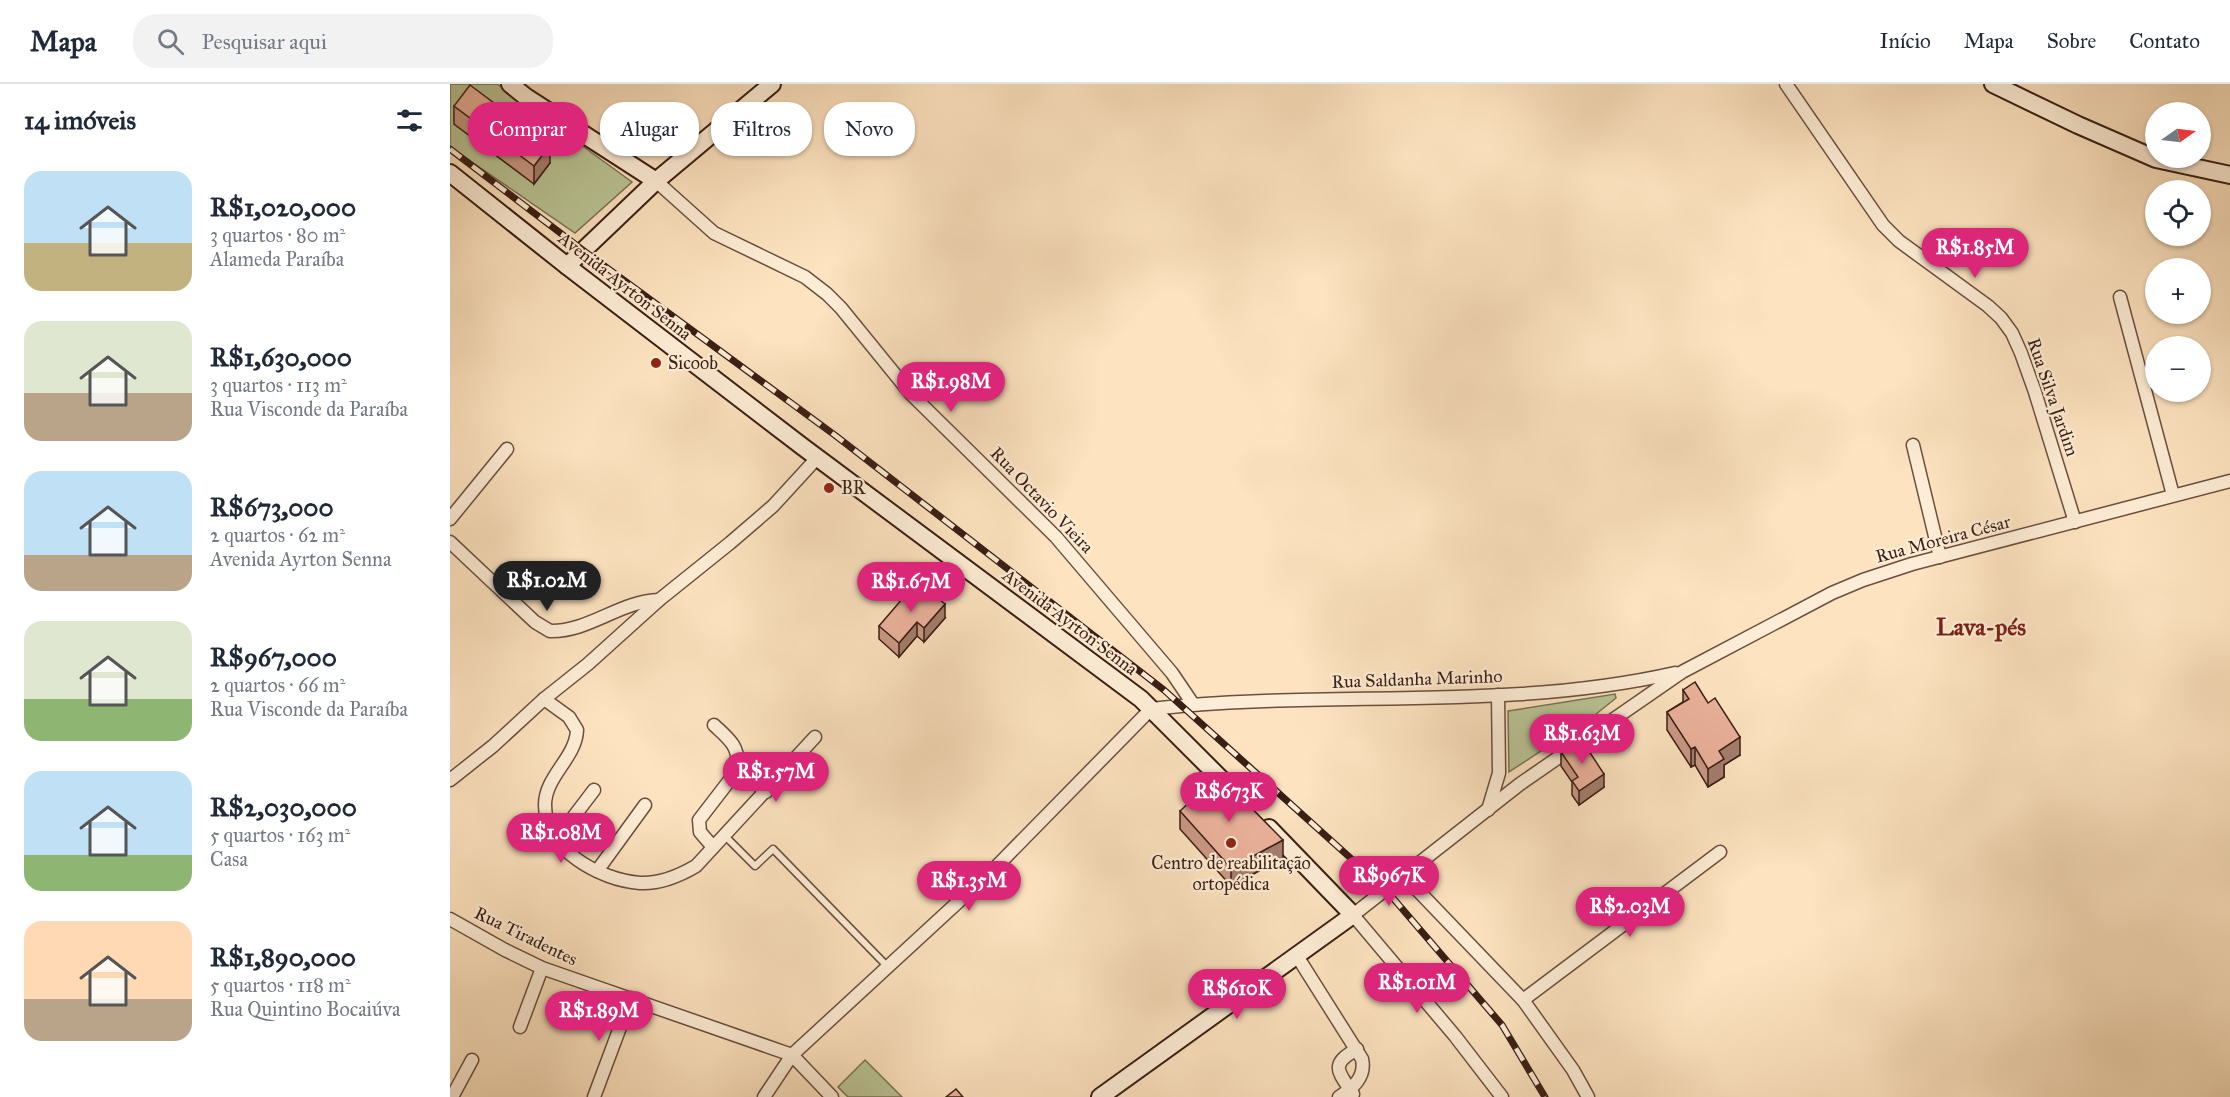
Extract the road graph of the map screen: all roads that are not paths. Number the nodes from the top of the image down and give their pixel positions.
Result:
1 (510, 84) edge
2 (1786, 84) edge
3 (1993, 84) edge
4 (767, 85) edge
5 (450, 173) edge
6 (2230, 175) edge
7 (656, 181) junction
8 (567, 266) junction
9 (2120, 297) dead end
10 (1913, 445) dead end
11 (507, 449) dead end
12 (817, 458) junction
13 (2230, 481) edge
14 (2173, 495) junction
15 (450, 519) edge
16 (2074, 522) junction
17 (450, 542) edge
18 (1940, 557) junction
19 (659, 600) junction
20 (1682, 672) junction
21 (1498, 695) junction
22 (544, 699) junction
23 (1193, 704) junction
24 (1151, 709) junction
25 (714, 725) dead end
26 (815, 736) dead end
27 (739, 768) junction
28 (1499, 773) junction
29 (450, 780) edge
30 (1520, 784) junction
31 (594, 790) dead end
32 (766, 792) junction
33 (645, 805) dead end
34 (1488, 810) junction
35 (725, 836) junction
36 (556, 840) junction
37 (713, 847) junction
38 (1720, 852) dead end
39 (597, 871) junction
40 (1403, 874) junction
41 (1353, 915) junction
42 (450, 919) edge
43 (1297, 956) junction
44 (887, 966) junction
45 (542, 968) junction
46 (631, 998) junction
47 (1523, 1000) junction
48 (520, 1027) dead end
49 (1357, 1048) junction
50 (792, 1055) junction
51 (472, 1060) dead end
52 (1352, 1094) edge
53 (452, 1097) edge
54 (594, 1097) edge
55 (764, 1097) edge
56 (832, 1097) edge
57 (1100, 1097) edge
58 (1339, 1097) edge
59 (1502, 1097) edge
60 (1588, 1097) edge

1 - 7 main road
2 - 16 street, Rua Silva Jardim
3 - 6 main road
4 - 7 main road
5 - 8 main road, Avenida Ayrton Senna
7 - 8 main road
7 - 23 street, Rua Octavio Vieira
8 - 12 main road, Avenida Ayrton Senna
9 - 14 street
10 - 18 street
11 - 15 street
12 - 19 street
12 - 24 main road, Avenida Ayrton Senna
13 - 14 street, Rua Moreira César
14 - 16 street, Rua Moreira César
16 - 18 street, Rua Moreira César
17 - 19 street
18 - 20 street, Rua Moreira César
19 - 22 street
20 - 21 street, Rua Saldanha Marinho
20 - 30 street
21 - 23 street, Rua Saldanha Marinho
21 - 28 street
22 - 29 street
22 - 36 street
23 - 24 street, Rua Saldanha Marinho
24 - 41 main road, Avenida Ayrton Senna
24 - 44 street
25 - 27 street
26 - 32 street
27 - 32 street
27 - 37 street
28 - 30 street
28 - 34 street
30 - 34 street
31 - 36 street
32 - 35 street
33 - 39 street
34 - 40 street
35 - 37 street
35 - 44 lane
36 - 39 street
37 - 39 street
38 - 47 street
40 - 41 street
40 - 47 street
41 - 43 main road
41 - 59 street
42 - 45 street, Rua Tiradentes
43 - 49 street
43 - 57 main road
44 - 50 street
45 - 46 street, Rua Tiradentes
45 - 48 street
46 - 50 street, Rua Tiradentes
46 - 54 street
47 - 60 street
49 - 52 street
49 - 52 street
50 - 55 street
50 - 56 street
51 - 53 street
52 - 58 street

